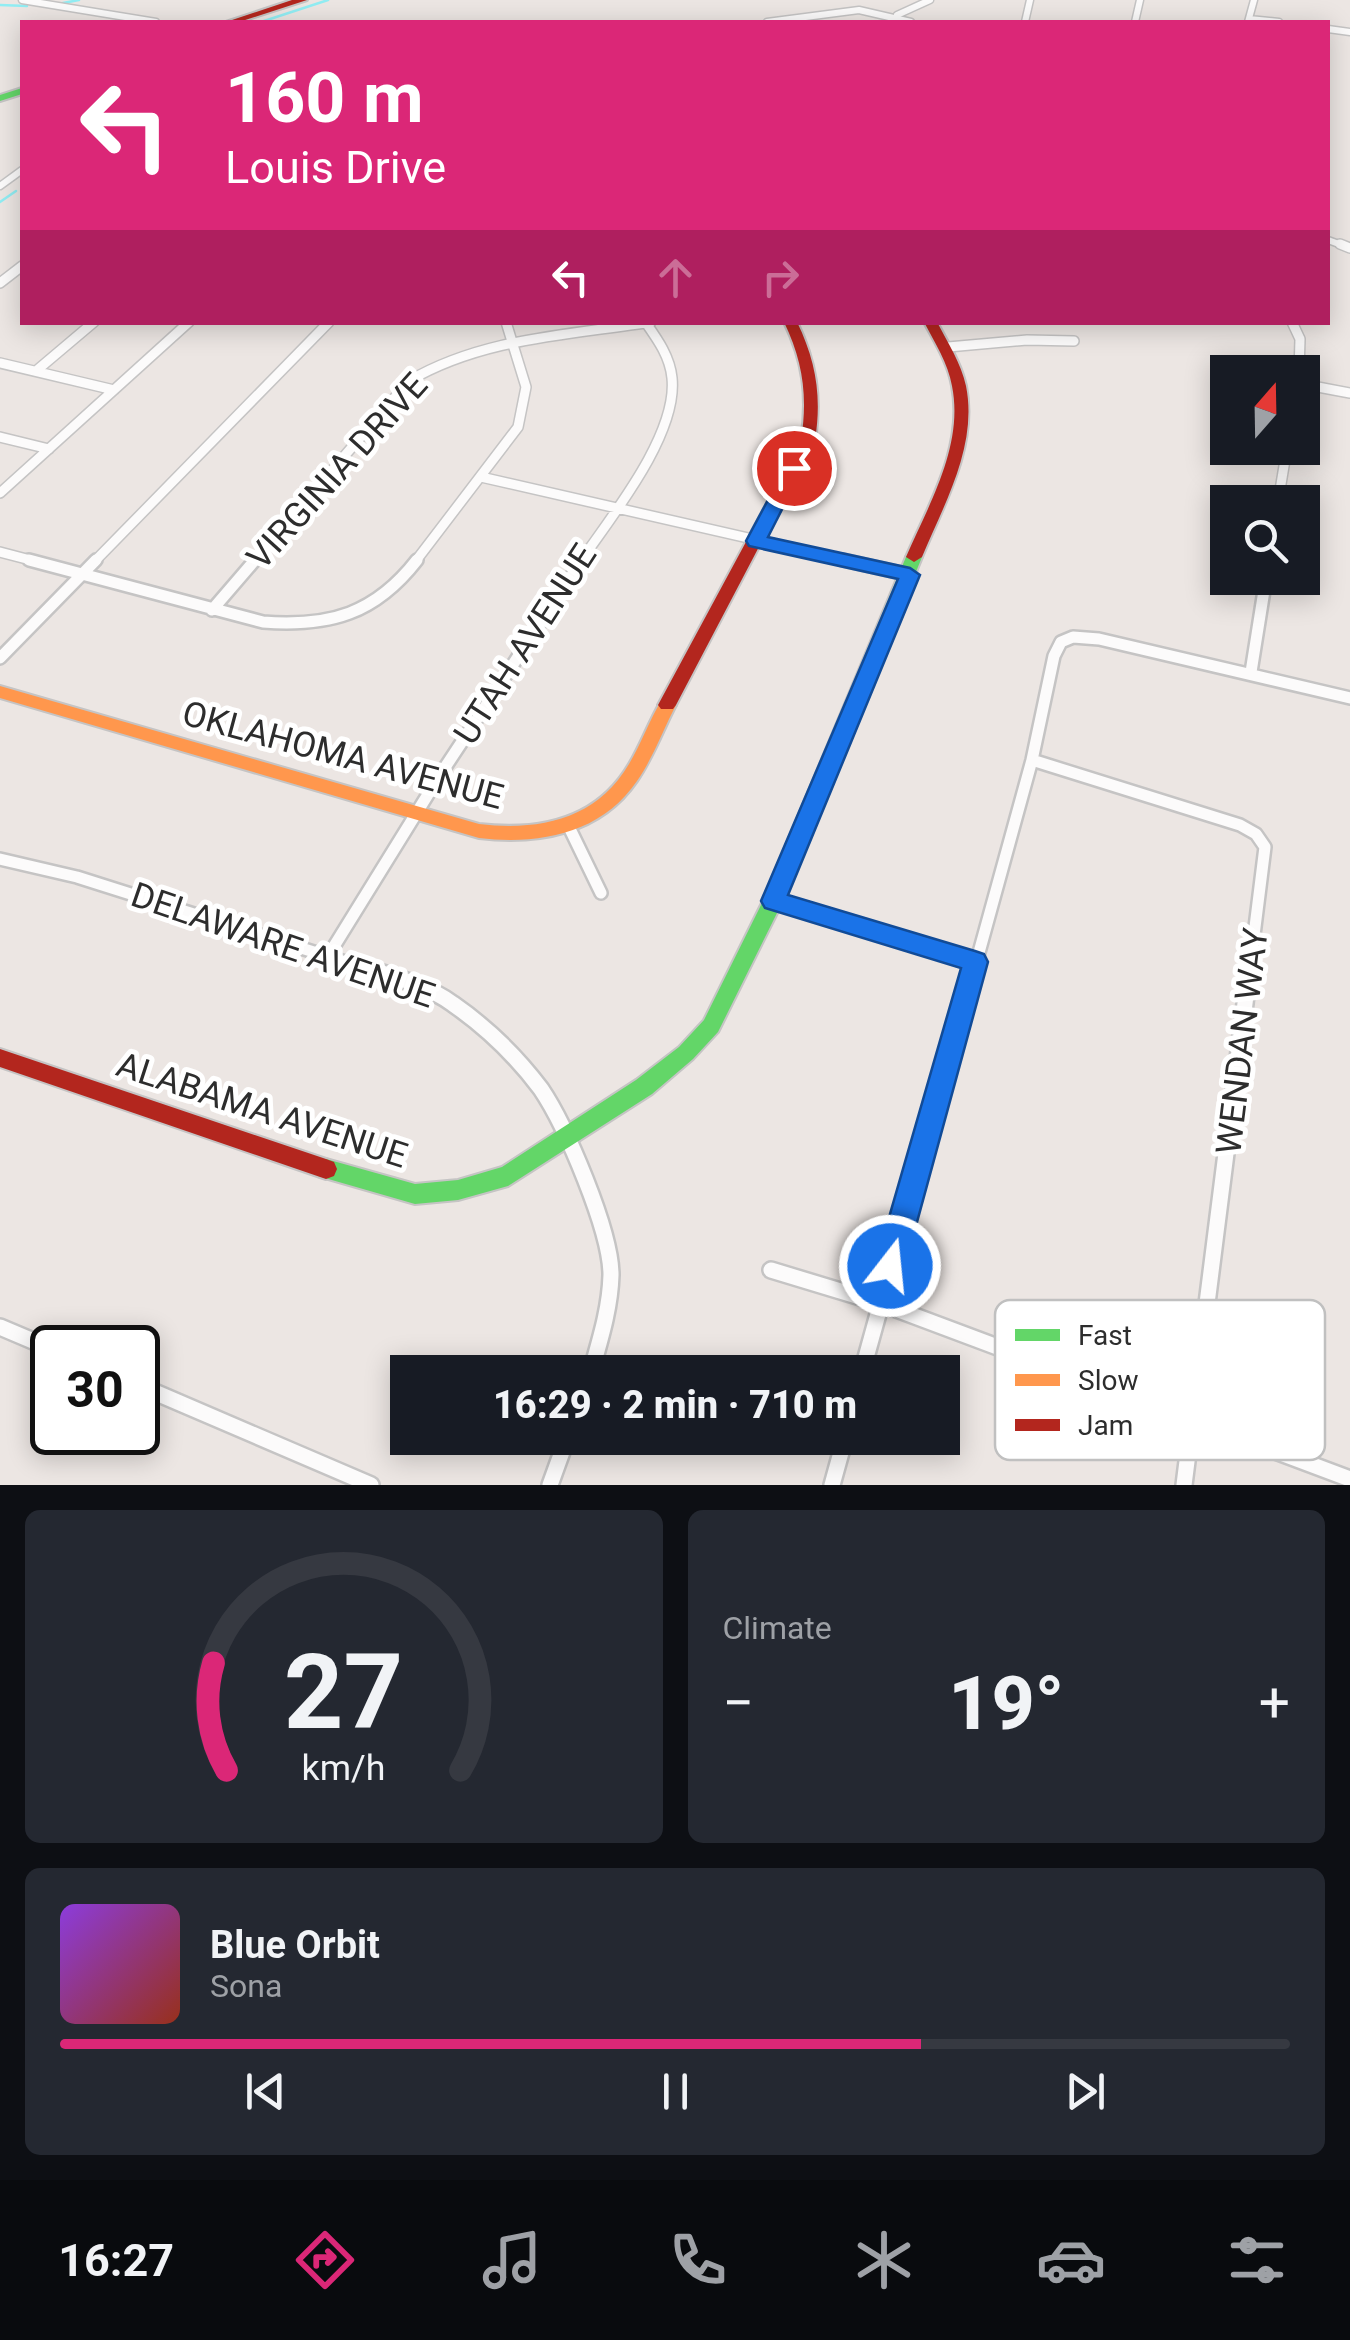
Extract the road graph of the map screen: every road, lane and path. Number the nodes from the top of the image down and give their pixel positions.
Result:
1 (22, 0) edge
2 (302, 0) edge
3 (930, 0) edge
4 (897, 15) junction
5 (144, 20) edge
6 (241, 20) edge
7 (780, 20) edge
8 (907, 20) edge
9 (20, 268) edge
10 (0, 283) edge
11 (90, 325) edge
12 (186, 325) edge
13 (326, 325) edge
14 (507, 325) edge
15 (636, 325) edge
16 (650, 325) edge
17 (791, 325) edge
18 (932, 325) edge
19 (1295, 325) edge
20 (1074, 341) dead end
21 (515, 344) junction
22 (948, 347) junction
23 (1300, 355) edge
24 (0, 362) edge
25 (36, 371) junction
26 (1320, 387) edge
27 (114, 390) junction
28 (1350, 393) edge
29 (0, 437) edge
30 (48, 449) junction
31 (481, 477) junction
32 (0, 494) edge
33 (615, 508) junction
34 (756, 541) junction
35 (0, 552) edge
36 (80, 575) junction
37 (910, 575) junction
38 (1263, 595) edge
39 (212, 610) junction
40 (0, 658) edge
41 (1251, 672) junction
42 (0, 692) edge
43 (1350, 698) edge
44 (1032, 760) junction
45 (414, 813) junction
46 (570, 828) junction
47 (0, 859) edge
48 (600, 893) dead end
49 (774, 901) junction
50 (328, 956) junction
51 (975, 962) junction
52 (0, 1058) edge
53 (563, 1137) junction
54 (771, 1270) dead end
55 (1208, 1300) edge
56 (880, 1304) junction
57 (0, 1326) edge
58 (30, 1339) edge
59 (995, 1348) edge
60 (596, 1355) edge
61 (866, 1355) edge
62 (160, 1394) edge
63 (561, 1455) edge
64 (840, 1455) edge
65 (1188, 1460) edge
66 (1297, 1460) edge
67 (1350, 1479) edge
68 (370, 1485) edge
69 (550, 1485) edge
70 (832, 1485) edge
71 (1184, 1485) edge

1 - 5 street
2 - 6 street
3 - 4 street
4 - 7 street
4 - 8 street
9 - 10 street
11 - 25 street
12 - 27 street
13 - 36 street
14 - 21 street
15 - 21 street, VIRGINIA DRIVE
16 - 33 street, UTAH AVENUE
17 - 34 street
18 - 22 street, ALABAMA AVENUE
19 - 23 street
20 - 22 street
21 - 31 street
21 - 39 street, VIRGINIA DRIVE
22 - 37 street, ALABAMA AVENUE
24 - 25 street
25 - 27 street
26 - 28 street
27 - 30 street
29 - 30 street
30 - 32 street
31 - 33 street
31 - 39 street
33 - 34 street
33 - 45 street, UTAH AVENUE
34 - 37 street
34 - 46 street
35 - 36 street
36 - 39 street
36 - 40 street
37 - 49 street, ALABAMA AVENUE
38 - 41 street
41 - 43 street
41 - 44 street
42 - 45 street, OKLAHOMA AVENUE
44 - 51 street
44 - 55 street, WENDAN WAY
45 - 46 street, OKLAHOMA AVENUE
45 - 50 street, UTAH AVENUE
46 - 48 street
47 - 50 street, DELAWARE AVENUE
49 - 51 street
49 - 53 street, ALABAMA AVENUE
50 - 53 street, DELAWARE AVENUE
51 - 56 street
52 - 53 street, ALABAMA AVENUE
53 - 60 street, DELAWARE AVENUE
54 - 56 street
56 - 59 street
56 - 61 street
57 - 58 street
62 - 68 street
63 - 69 street
64 - 70 street
65 - 71 street, WENDAN WAY
66 - 67 street

